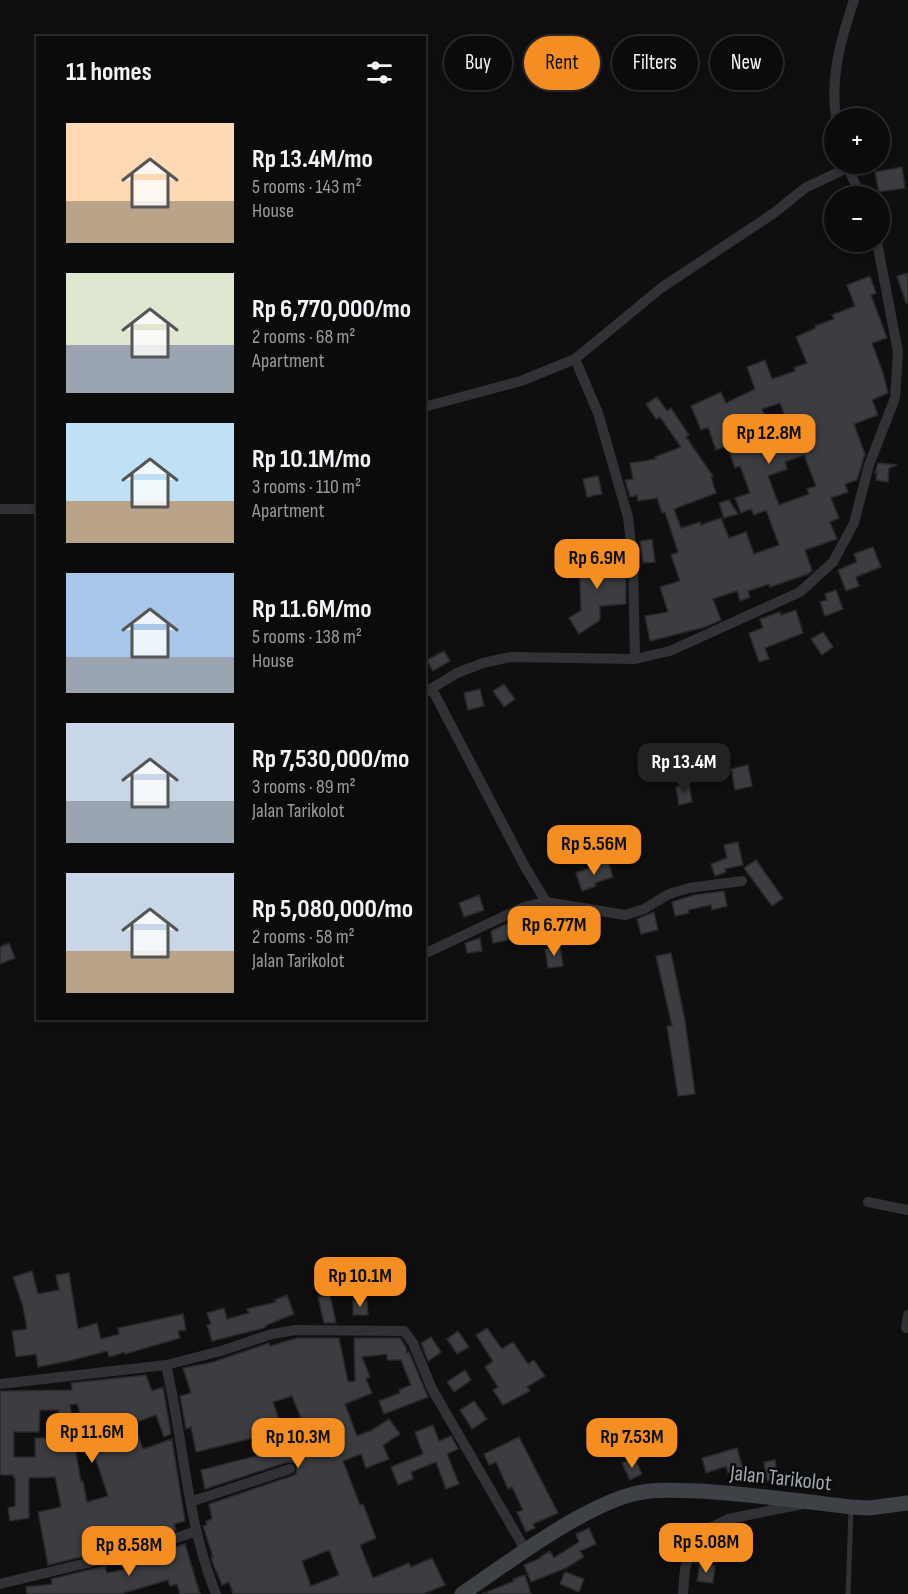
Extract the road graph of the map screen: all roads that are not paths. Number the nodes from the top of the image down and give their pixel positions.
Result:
1 (854, 0) edge
2 (836, 108) edge
3 (831, 174) edge
4 (879, 252) edge
5 (575, 359) junction
6 (426, 406) edge
7 (0, 509) edge
8 (36, 509) edge
9 (635, 659) junction
10 (428, 691) edge
11 (742, 881) dead end
12 (546, 902) junction
13 (426, 953) edge
14 (868, 1203) dead end
15 (908, 1210) edge
16 (908, 1315) edge
17 (908, 1328) edge
18 (166, 1365) junction
19 (0, 1384) edge
20 (290, 1470) dead end
21 (190, 1502) junction
22 (812, 1502) junction
23 (908, 1503) edge
24 (851, 1508) junction
25 (197, 1531) junction
26 (526, 1551) junction
27 (0, 1584) edge
28 (216, 1594) edge
29 (462, 1594) edge
30 (683, 1594) edge
31 (848, 1594) edge

1 - 2 street
3 - 5 street
4 - 9 street
5 - 6 street
5 - 9 street
7 - 8 street
9 - 10 street
10 - 12 street
11 - 12 street
12 - 13 street
14 - 15 street
16 - 17 street
18 - 19 street
18 - 21 street
18 - 26 street
20 - 21 street
21 - 25 street
22 - 24 street, Jalan Tarikolot
22 - 26 street, Jalan Tarikolot
22 - 30 street
23 - 24 street, Jalan Tarikolot
24 - 31 lane
25 - 27 street
25 - 28 street
26 - 29 street, Jalan Tarikolot

